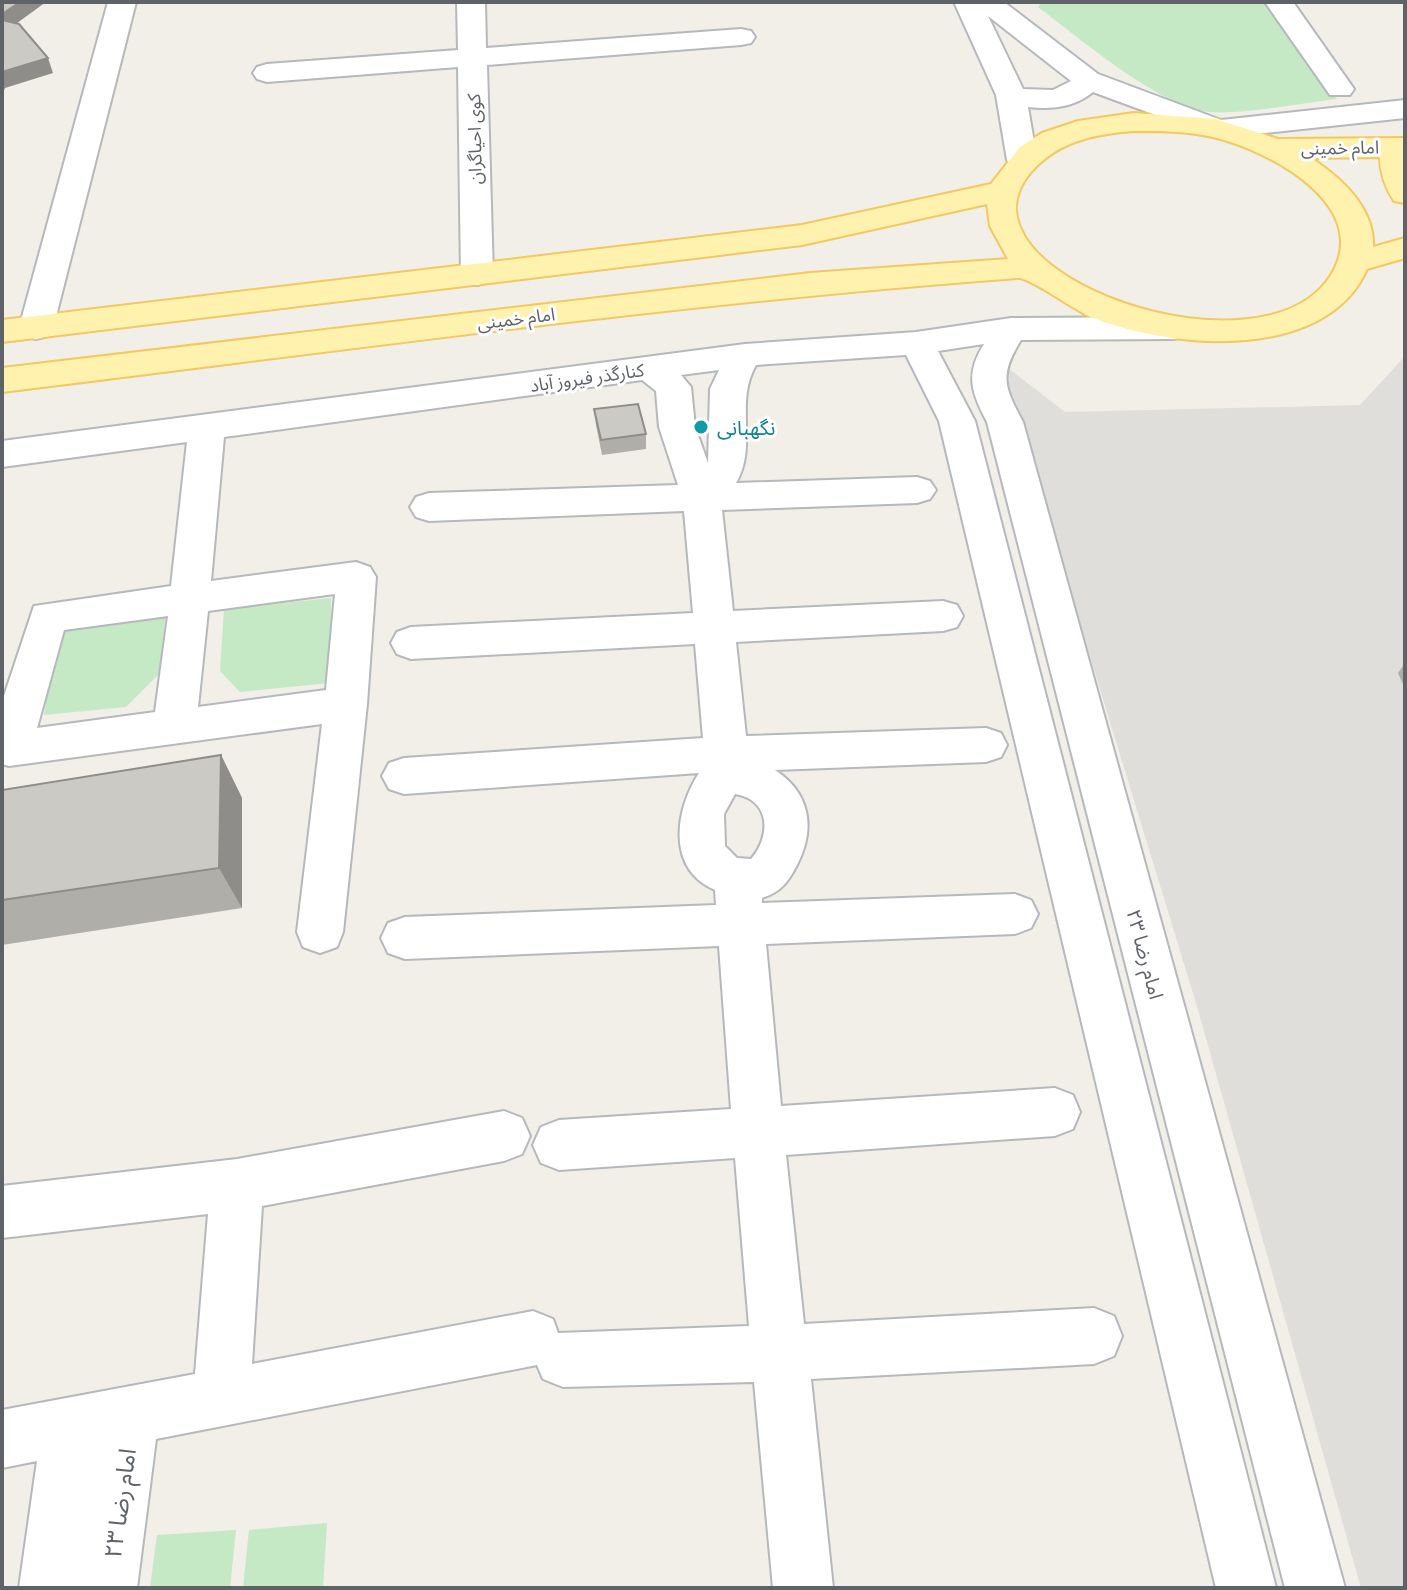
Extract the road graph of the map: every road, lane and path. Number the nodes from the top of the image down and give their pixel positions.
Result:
1 (122, 2) edge
2 (471, 2) edge
3 (968, 2) edge
4 (987, 2) edge
5 (1279, 2) edge
6 (741, 37) dead end
7 (472, 58) junction
8 (267, 73) dead end
9 (1088, 80) junction
10 (1340, 89) dead end
11 (1011, 95) junction
12 (1405, 109) edge
13 (1218, 129) junction
14 (1400, 147) edge
15 (1274, 148) junction
16 (1022, 160) junction
17 (1002, 191) junction
18 (1405, 194) edge
19 (884, 219) junction
20 (1405, 248) edge
21 (1357, 261) junction
22 (1031, 267) junction
23 (477, 275) junction
24 (888, 277) junction
25 (36, 328) junction
26 (1174, 328) junction
27 (1011, 329) junction
28 (2, 331) edge
29 (916, 343) junction
30 (745, 355) junction
31 (649, 368) junction
32 (2, 380) edge
33 (206, 429) junction
34 (2, 454) edge
35 (917, 490) dead end
36 (702, 499) junction
37 (429, 507) dead end
38 (189, 598) junction
39 (943, 616) dead end
40 (713, 628) junction
41 (411, 643) dead end
42 (346, 704) junction
43 (175, 726) junction
44 (986, 745) dead end
45 (6, 763) edge
46 (727, 764) junction
47 (404, 776) dead end
48 (740, 902) junction
49 (1015, 914) dead end
50 (320, 932) dead end
51 (405, 938) dead end
52 (1055, 1112) dead end
53 (758, 1134) junction
54 (504, 1136) dead end
55 (559, 1145) dead end
56 (237, 1185) junction
57 (2, 1212) edge
58 (1094, 1336) dead end
59 (780, 1353) junction
60 (221, 1399) junction
61 (130, 1417) junction
62 (71, 1426) junction
63 (2, 1439) edge
64 (49, 1588) edge
65 (107, 1588) edge
66 (803, 1588) edge
67 (1246, 1588) edge
68 (1315, 1588) edge

1 - 25 street
2 - 7 street, کوی احیاگران
3 - 11 street
4 - 9 street
5 - 10 street
6 - 7 street
7 - 8 street
7 - 23 street, کوی احیاگران
9 - 11 street
9 - 13 street
11 - 16 street
12 - 13 street
13 - 15 main road
13 - 16 main road
14 - 15 main road, امام خمینی
14 - 18 main road
15 - 21 main road
16 - 17 main road
17 - 19 main road
17 - 22 main road
19 - 23 main road
19 - 24 main road
20 - 21 main road
21 - 26 main road
22 - 24 main road, امام خمینی
22 - 26 main road
23 - 25 main road
24 - 32 main road, امام خمینی
25 - 28 main road
26 - 27 street, کنارگذر فیروز آباد
27 - 29 street, کنارگذر فیروز آباد
27 - 68 street, امام رضا ۲۳
29 - 30 street, کنارگذر فیروز آباد
29 - 67 street
30 - 31 street, کنارگذر فیروز آباد
30 - 36 street
31 - 33 street, کنارگذر فیروز آباد
31 - 36 street
33 - 34 street, کنارگذر فیروز آباد
33 - 38 street
35 - 36 street
36 - 37 street
36 - 40 street
38 - 42 street
38 - 43 street
38 - 45 street
39 - 40 street
40 - 41 street
40 - 46 street
42 - 43 street
42 - 50 street
43 - 45 street
44 - 46 street
46 - 47 street
46 - 48 street
46 - 48 street
48 - 49 street
48 - 51 street
48 - 53 street
52 - 53 street
53 - 55 street
53 - 59 street
54 - 56 street
56 - 57 street
56 - 60 street
58 - 59 street
59 - 60 street
59 - 66 street
60 - 61 street
61 - 62 street
61 - 65 street, امام رضا ۲۳
62 - 63 street
62 - 64 street

